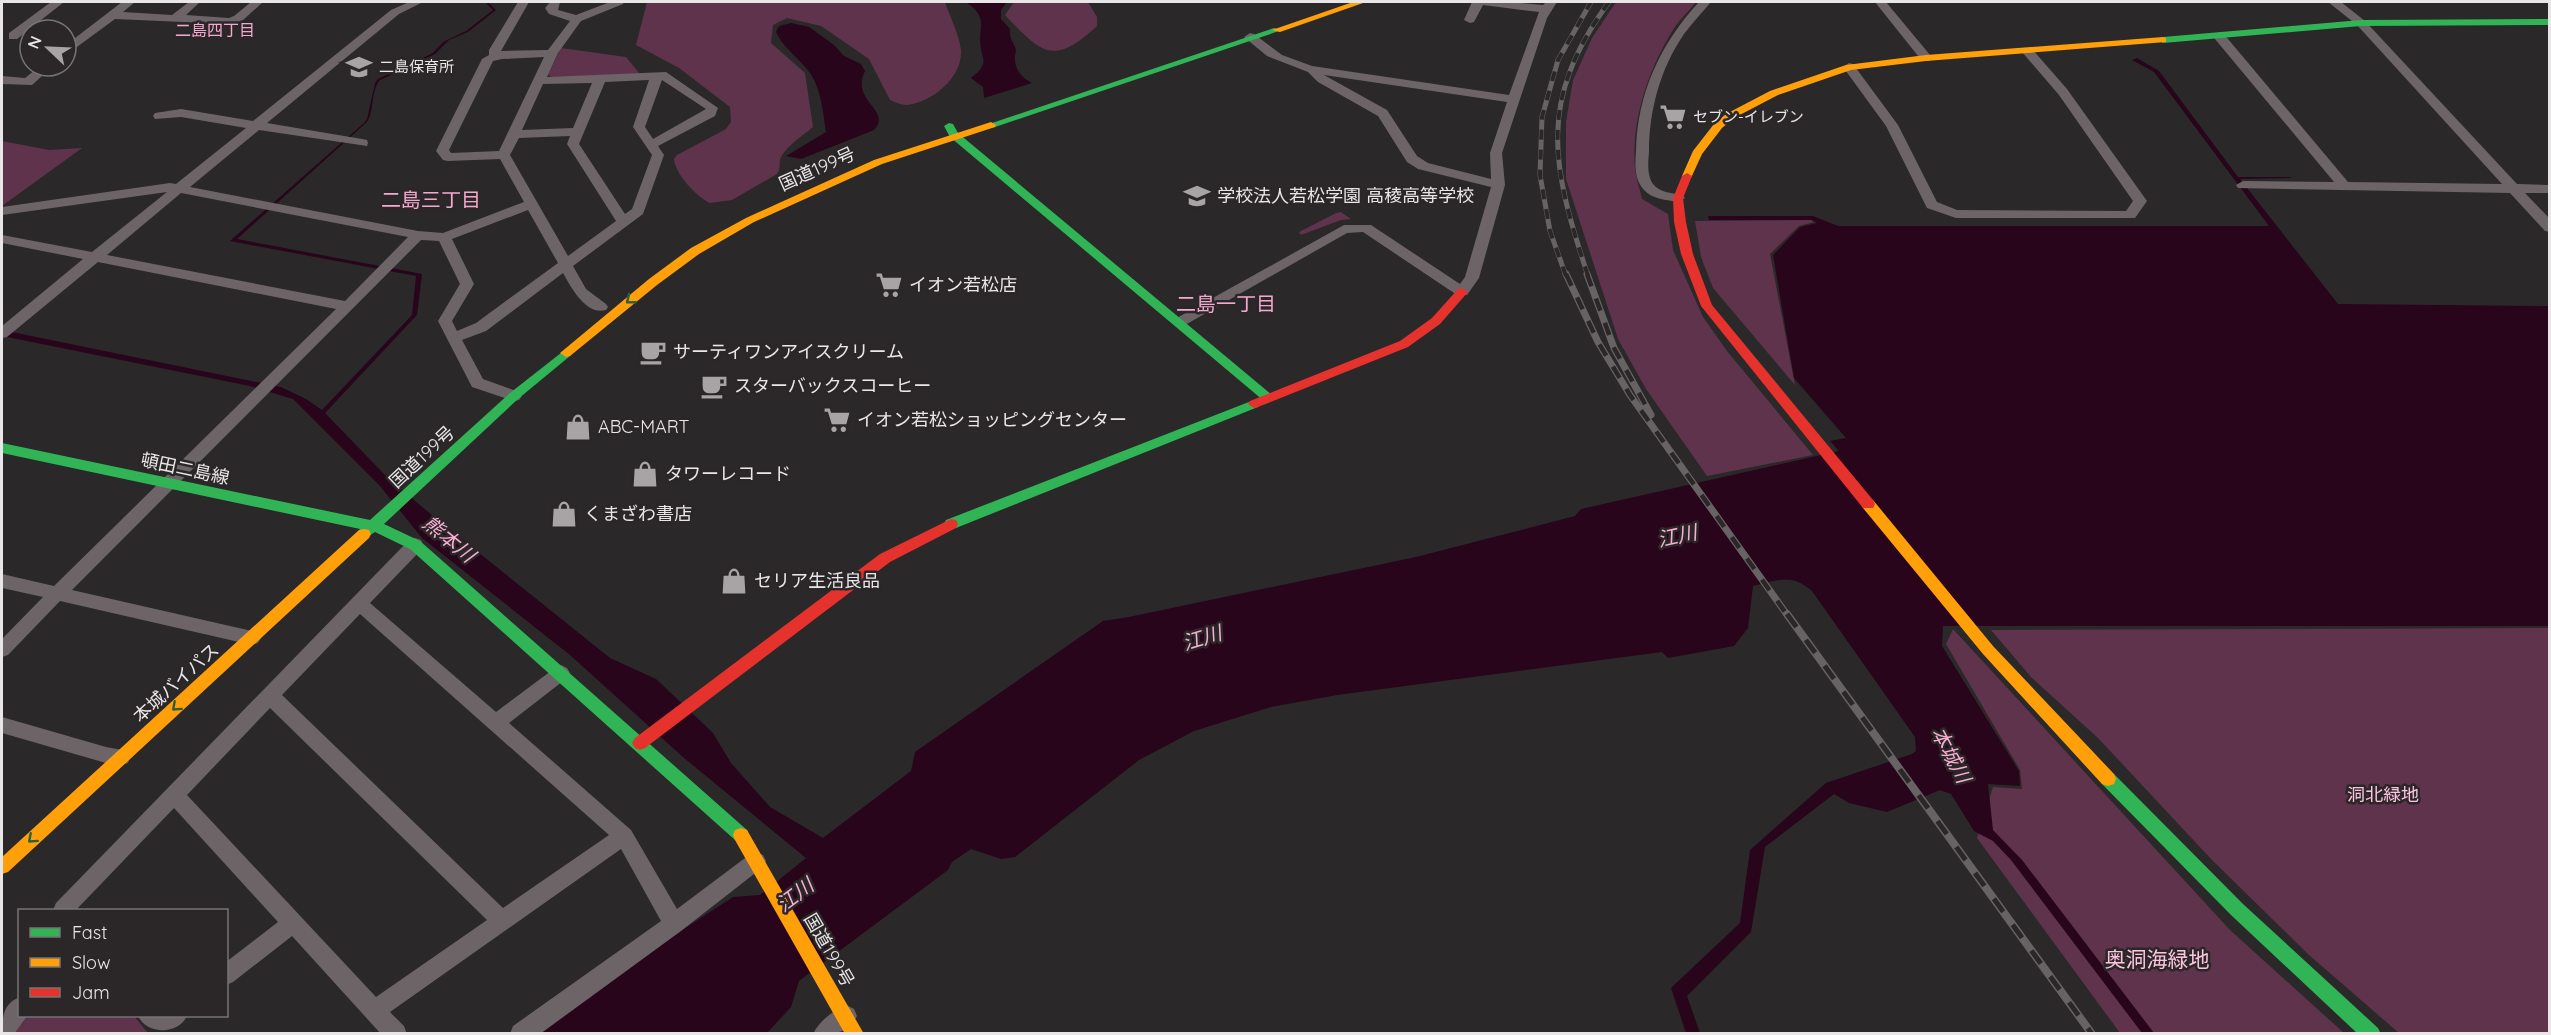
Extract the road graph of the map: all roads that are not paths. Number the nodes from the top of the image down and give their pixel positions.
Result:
1 (58, 2) edge
2 (129, 2) edge
3 (195, 2) edge
4 (257, 2) edge
5 (417, 2) edge
6 (523, 2) edge
7 (555, 2) edge
8 (619, 2) edge
9 (1330, 2) edge
10 (1361, 2) edge
11 (1483, 2) edge
12 (1705, 2) edge
13 (1880, 2) edge
14 (2334, 2) edge
15 (1549, 5) edge
16 (396, 7) edge
17 (113, 15) junction
18 (176, 18) junction
19 (577, 19) junction
20 (1470, 20) dead end
21 (2550, 22) edge
22 (2361, 23) junction
23 (8, 36) edge
24 (78, 36) edge
25 (2219, 36) junction
26 (1251, 37) junction
27 (2028, 52) junction
28 (552, 53) junction
29 (495, 57) junction
30 (1926, 58) junction
31 (1849, 67) junction
32 (1310, 69) junction
33 (657, 76) junction
34 (33, 78) edge
35 (600, 79) junction
36 (2, 80) edge
37 (538, 81) junction
38 (1514, 99) junction
39 (159, 116) dead end
40 (257, 125) junction
41 (951, 131) junction
42 (578, 132) junction
43 (513, 134) junction
44 (362, 143) dead end
45 (651, 145) junction
46 (504, 155) junction
47 (1498, 185) junction
48 (2243, 185) dead end
49 (2345, 188) junction
50 (2514, 189) junction
51 (2550, 189) edge
52 (177, 190) junction
53 (1678, 198) junction
54 (531, 205) junction
55 (2, 211) edge
56 (622, 222) junction
57 (2550, 228) edge
58 (418, 236) junction
59 (444, 237) junction
60 (2, 239) edge
61 (94, 257) junction
62 (566, 264) junction
63 (1462, 292) junction
64 (348, 306) junction
65 (601, 307) junction
66 (1180, 322) junction
67 (2, 333) edge
68 (453, 338) junction
69 (509, 394) junction
70 (1268, 398) junction
71 (2, 448) edge
72 (165, 484) junction
73 (368, 525) junction
74 (415, 545) junction
75 (2, 581) edge
76 (55, 594) junction
77 (359, 603) junction
78 (246, 636) junction
79 (2, 650) edge
80 (561, 673) junction
81 (271, 697) junction
82 (495, 723) junction
83 (2, 725) edge
84 (640, 743) junction
85 (113, 756) junction
86 (174, 794) junction
87 (624, 836) junction
88 (2, 849) edge
89 (759, 866) junction
90 (2, 867) edge
91 (65, 909) edge
92 (294, 922) junction
93 (503, 922) junction
94 (674, 924) junction
95 (228, 973) edge
96 (18, 1010) edge
97 (375, 1010) junction
98 (150, 1017) edge
99 (174, 1017) edge
100 (846, 1018) edge
101 (2, 1032) edge
102 (396, 1034) edge
103 (521, 1034) edge
104 (824, 1034) edge
105 (2372, 1034) edge

1 - 23 street
2 - 17 street
3 - 18 street
4 - 18 street
5 - 16 street
6 - 29 street
7 - 19 street
8 - 19 street
9 - 41 main road, 国道199号
10 - 26 main road, 国道199号
11 - 15 street
11 - 20 street
12 - 53 street
13 - 30 street
14 - 22 street
15 - 38 street
16 - 40 street
17 - 18 street
17 - 24 street
19 - 28 street
21 - 22 main road
22 - 25 main road
22 - 50 street
25 - 27 main road
25 - 49 street
26 - 32 street
26 - 41 main road, 国道199号
27 - 30 main road
27 - 31 street
28 - 29 street
28 - 37 street
29 - 46 street
30 - 31 main road
31 - 53 main road
32 - 38 street
32 - 47 street
33 - 35 street
33 - 45 street
33 - 45 street
34 - 36 street
35 - 37 street
35 - 42 street
37 - 43 street
38 - 47 street
39 - 40 street
40 - 44 street
40 - 52 street
41 - 65 main road, 国道199号
41 - 66 main road
41 -> 69 main road, 国道199号
42 - 43 street
42 - 56 street
43 - 46 street
45 - 56 street
46 - 54 street
47 - 63 street
48 - 49 street
49 - 50 street
50 - 51 street
50 - 57 street
52 - 55 street
52 - 58 street
52 - 61 street
53 - 105 main road
54 - 59 street
54 - 62 street
56 - 62 street
58 - 59 street
58 - 64 street
59 - 68 street
60 - 61 street
61 - 64 street
61 - 67 street
62 - 65 street
62 - 68 street
63 - 66 street
63 - 70 main road
64 - 72 street
65 - 69 main road, 国道199号
66 - 70 main road
68 - 69 street
69 - 73 main road, 国道199号
70 - 84 main road
71 - 72 main road, 頓田二島線
72 - 73 main road, 頓田二島線
72 - 76 street
73 - 74 main road, 国道199号
73 - 78 main road, 本城バイパス
74 - 77 street
74 - 80 main road, 国道199号
75 - 76 street
76 - 78 street
76 - 79 street
77 - 81 street
77 - 82 street
78 - 85 main road, 本城バイパス
80 - 82 street
80 - 84 main road, 国道199号
81 - 86 street
81 - 93 street
82 - 87 street
83 - 85 street
84 - 89 main road, 国道199号
85 - 88 main road, 本城バイパス
85 -> 90 main road, 本城バイパス
86 - 91 street
86 - 92 street
87 - 93 street
87 - 94 street
89 - 94 street
89 - 100 main road, 国道199号
92 - 95 street
92 - 97 street
93 - 97 street
94 - 103 street
96 - 101 street
97 - 102 street
98 - 99 street
100 - 104 street

